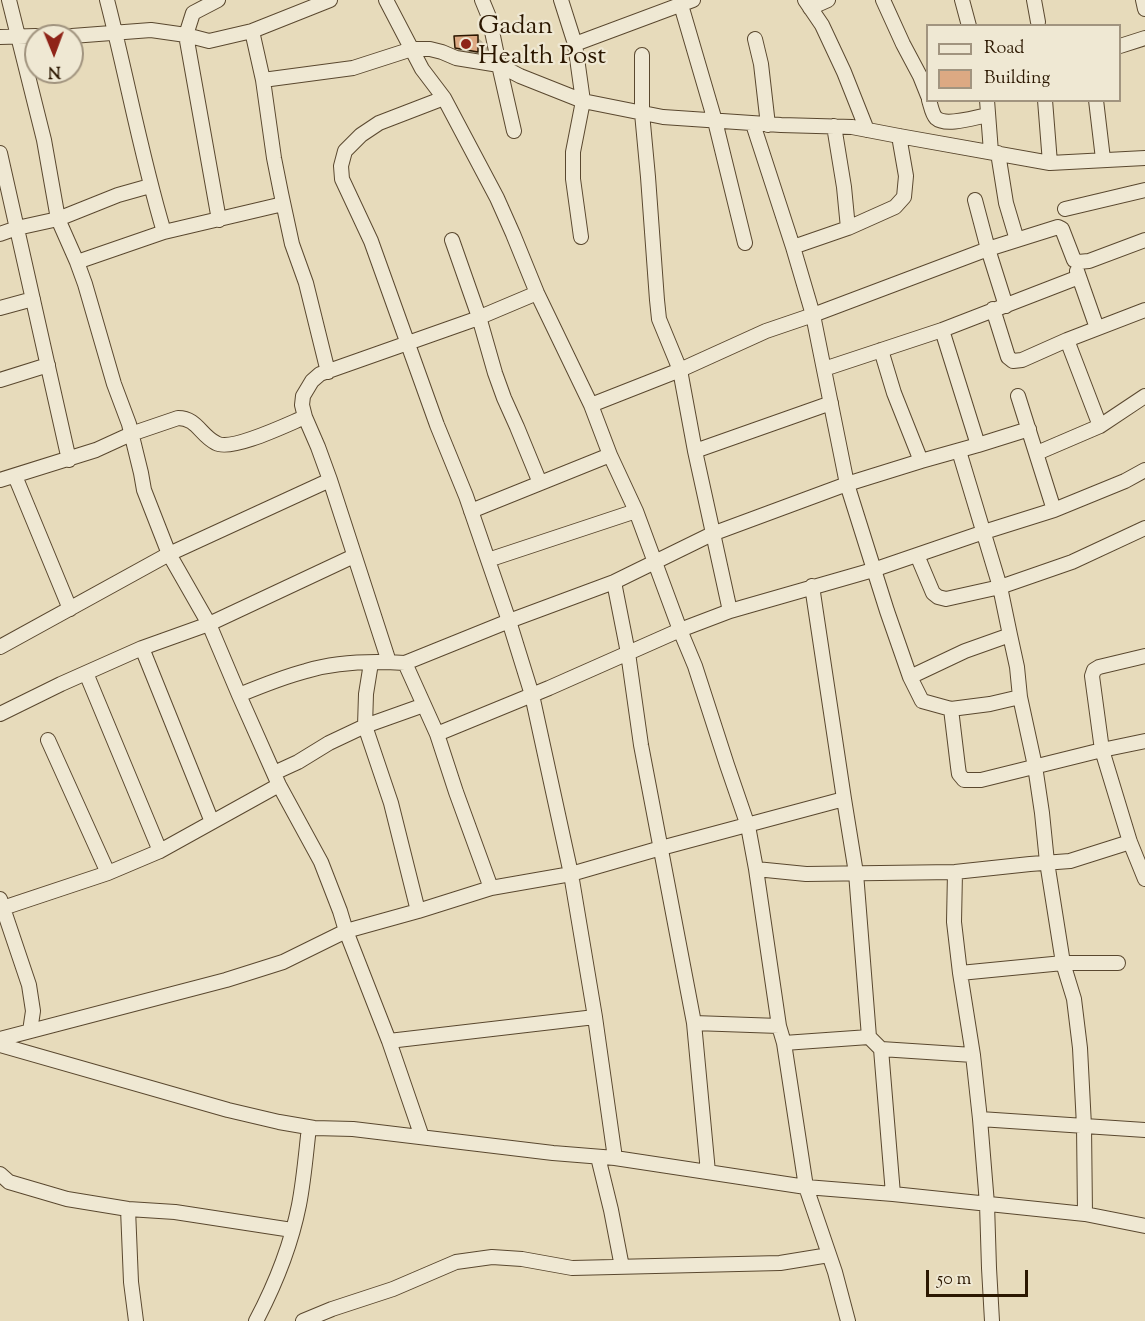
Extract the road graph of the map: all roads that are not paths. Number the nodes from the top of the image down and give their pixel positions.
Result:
1 (9, 0) edge
2 (107, 0) edge
3 (218, 0) edge
4 (330, 0) edge
5 (386, 0) edge
6 (482, 0) edge
7 (561, 0) edge
8 (828, 0) edge
9 (883, 0) edge
10 (962, 0) edge
11 (1034, 0) edge
12 (1143, 0) edge
13 (687, 2) edge
14 (807, 4) edge
15 (1145, 9) edge
16 (1038, 22) dead end
17 (968, 24) edge
18 (252, 31) junction
19 (116, 33) junction
20 (84, 35) edge
21 (186, 35) junction
22 (16, 36) junction
23 (24, 36) edge
24 (0, 37) edge
25 (1145, 38) edge
26 (755, 39) dead end
27 (575, 44) junction
28 (1121, 45) edge
29 (412, 49) junction
30 (642, 55) dead end
31 (499, 65) junction
32 (263, 80) junction
33 (926, 93) edge
34 (444, 98) junction
35 (582, 101) junction
36 (930, 102) edge
37 (1045, 102) edge
38 (1096, 102) edge
39 (987, 108) edge
40 (642, 113) junction
41 (715, 121) junction
42 (753, 124) junction
43 (768, 124) junction
44 (834, 126) junction
45 (867, 130) junction
46 (514, 131) dead end
47 (899, 136) junction
48 (0, 153) edge
49 (994, 153) junction
50 (1145, 158) edge
51 (1102, 159) junction
52 (1050, 163) junction
53 (150, 186) junction
54 (1145, 190) edge
55 (975, 200) dead end
56 (283, 204) junction
57 (1065, 209) dead end
58 (58, 219) junction
59 (219, 220) junction
60 (17, 228) junction
61 (848, 228) junction
62 (164, 232) junction
63 (0, 234) edge
64 (581, 237) dead end
65 (452, 240) dead end
66 (1017, 240) junction
67 (1145, 240) edge
68 (745, 243) dead end
69 (793, 247) junction
70 (988, 249) junction
71 (1074, 260) junction
72 (77, 262) junction
73 (1080, 277) junction
74 (537, 293) junction
75 (33, 299) junction
76 (1000, 307) junction
77 (0, 308) edge
78 (1145, 310) edge
79 (813, 315) junction
80 (479, 317) junction
81 (1097, 328) junction
82 (942, 330) junction
83 (1067, 340) junction
84 (408, 343) junction
85 (881, 350) junction
86 (48, 365) junction
87 (824, 369) junction
88 (680, 370) junction
89 (328, 372) junction
90 (0, 380) edge
91 (1018, 396) dead end
92 (1145, 396) edge
93 (831, 403) junction
94 (591, 405) junction
95 (305, 417) junction
96 (1100, 426) junction
97 (1029, 429) junction
98 (131, 434) junction
99 (978, 446) junction
100 (695, 451) junction
101 (959, 451) junction
102 (1037, 453) junction
103 (610, 455) junction
104 (69, 459) junction
105 (921, 461) junction
106 (1145, 470) edge
107 (15, 476) junction
108 (0, 480) edge
109 (330, 480) junction
110 (540, 483) junction
111 (847, 484) junction
112 (1054, 510) junction
113 (471, 511) junction
114 (636, 511) junction
115 (1145, 528) edge
116 (984, 532) junction
117 (712, 534) junction
118 (170, 554) junction
119 (917, 555) junction
120 (354, 556) junction
121 (488, 560) junction
122 (655, 562) junction
123 (873, 570) junction
124 (614, 582) junction
125 (812, 586) junction
126 (1000, 587) junction
127 (70, 609) junction
128 (729, 611) junction
129 (509, 621) junction
130 (209, 624) junction
131 (680, 630) junction
132 (1010, 635) junction
133 (0, 647) edge
134 (142, 648) junction
135 (628, 653) junction
136 (1145, 656) edge
137 (389, 662) junction
138 (371, 663) junction
139 (405, 663) junction
140 (86, 673) junction
141 (910, 677) junction
142 (239, 695) junction
143 (531, 695) junction
144 (1020, 698) junction
145 (424, 705) junction
146 (951, 709) junction
147 (0, 714) edge
148 (365, 726) junction
149 (436, 734) junction
150 (48, 740) dead end
151 (1145, 741) edge
152 (1102, 750) junction
153 (1035, 766) junction
154 (276, 779) junction
155 (844, 799) junction
156 (212, 822) junction
157 (748, 826) junction
158 (1130, 842) junction
159 (661, 848) junction
160 (160, 851) junction
161 (1047, 862) junction
162 (756, 869) junction
163 (955, 872) junction
164 (108, 873) junction
165 (856, 873) junction
166 (571, 874) junction
167 (1145, 879) edge
168 (491, 888) junction
169 (1, 905) edge
170 (418, 911) junction
171 (346, 931) junction
172 (1063, 963) junction
173 (1118, 963) dead end
174 (960, 974) junction
175 (595, 1017) junction
176 (694, 1023) junction
177 (779, 1026) junction
178 (30, 1031) junction
179 (869, 1037) junction
180 (0, 1039) edge
181 (389, 1041) junction
182 (784, 1043) junction
183 (0, 1045) edge
184 (881, 1049) junction
185 (973, 1055) junction
186 (980, 1119) junction
187 (1084, 1126) junction
188 (309, 1127) junction
189 (1145, 1130) edge
190 (422, 1137) junction
191 (598, 1157) junction
192 (615, 1158) junction
193 (708, 1172) junction
194 (3, 1180) edge
195 (806, 1187) junction
196 (893, 1194) junction
197 (987, 1204) junction
198 (128, 1209) junction
199 (1085, 1214) junction
200 (1145, 1226) edge
201 (292, 1230) junction
202 (829, 1254) junction
203 (622, 1267) junction
204 (136, 1321) edge
205 (256, 1321) edge
206 (303, 1321) edge
207 (848, 1321) edge
208 (992, 1321) edge

1 - 22 street
2 - 19 street
3 - 21 street
4 - 18 street
5 - 29 street
6 - 31 street
7 - 27 street
8 - 14 street
9 - 33 street
10 - 17 street
11 - 16 street
12 - 15 street
13 - 27 street
13 - 41 street
14 - 45 street
18 - 21 street
18 - 32 street
19 - 20 street
19 - 21 street
19 - 53 street
21 - 59 street
22 - 23 street
22 - 24 street
22 - 58 street
25 - 28 street
26 - 43 street
27 - 35 street
29 - 31 street
29 - 32 street
29 - 34 street
30 - 40 street
31 - 35 street
31 - 46 street
32 - 56 street
34 - 74 street
34 - 84 street
35 - 40 street
35 - 64 street
36 - 39 street
37 - 52 street
38 - 51 street
39 - 49 street
40 - 41 street
40 - 88 street
41 - 42 street
41 - 68 street
42 - 43 street
42 - 69 street
43 - 44 street
44 - 45 street
44 - 61 street
45 - 47 street
47 - 49 street
47 - 61 street
48 - 60 street
49 - 52 street
49 - 66 street
50 - 51 street
51 - 52 street
53 - 58 street
53 - 62 street
54 - 57 street
55 - 70 street
56 - 59 street
56 - 89 street
58 - 60 street
58 - 72 street
59 - 62 street
60 - 63 street
60 - 75 street
61 - 69 street
62 - 72 street
65 - 80 street
66 - 70 street
66 - 71 street
67 - 71 street
69 - 79 street
70 - 76 street
70 - 79 street
71 - 73 street
72 - 98 street
73 - 76 street
73 - 81 street
74 - 80 street
74 - 94 street
75 - 77 street
75 - 86 street
76 - 82 street
76 - 83 street
78 - 81 street
79 - 87 street
79 - 88 street
80 - 84 street
80 - 110 street
81 - 83 street
82 - 85 street
82 - 99 street
83 - 96 street
84 - 89 street
84 - 113 street
85 - 87 street
85 - 105 street
86 - 90 street
86 - 104 street
87 - 93 street
88 - 94 street
88 - 100 street
89 - 95 street
91 - 97 street
92 - 96 street
93 - 100 street
93 - 111 street
94 - 103 street
95 - 98 street
95 - 109 street
96 - 102 street
97 - 99 street
97 - 102 street
98 - 104 street
98 - 118 street
99 - 101 street
100 - 117 street
101 - 105 street
101 - 116 street
102 - 112 street
103 - 110 street
103 - 114 street
104 - 107 street
105 - 111 street
106 - 112 street
107 - 108 street
107 - 127 street
109 - 118 street
109 - 120 street
110 - 113 street
111 - 117 street
111 - 123 street
112 - 116 street
113 - 121 street
114 - 121 street
114 - 122 street
115 - 126 street
116 - 119 street
116 - 126 street
117 - 122 street
117 - 128 street
118 - 127 street
118 - 130 street
119 - 123 street
119 - 126 street
120 - 130 street
120 - 137 street
121 - 129 street
122 - 124 street
122 - 131 street
123 - 125 street
123 - 141 street
124 - 129 street
124 - 135 street
125 - 128 street
125 - 155 street
126 - 132 street
127 - 133 street
128 - 131 street
129 - 139 street
129 - 143 street
130 - 134 street
130 - 142 street
131 - 135 street
131 - 157 street
132 - 141 street
132 - 144 street
134 - 140 street
134 - 156 street
135 - 143 street
135 - 159 street
136 - 152 street
137 - 138 street
137 - 139 street
138 - 142 street
138 - 148 street
139 - 145 street
140 - 147 street
140 - 160 street
141 - 146 street
142 - 154 street
143 - 149 street
143 - 166 street
144 - 146 street
144 - 153 street
145 - 148 street
145 - 149 street
146 - 153 street
148 - 154 street
148 - 170 street
149 - 168 street
150 - 164 street
151 - 152 street
152 - 153 street
152 - 158 street
153 - 161 street
154 - 156 street
154 - 171 street
155 - 157 street
155 - 165 street
156 - 160 street
157 - 159 street
157 - 162 street
158 - 161 street
158 - 167 street
159 - 166 street
159 - 176 street
160 - 164 street
161 - 163 street
161 - 172 street
162 - 165 street
162 - 177 street
163 - 165 street
163 - 174 street
164 - 169 street
165 - 179 street
166 - 168 street
166 - 175 street
168 - 170 street
169 - 178 street
170 - 171 street
171 - 178 street
171 - 181 street
172 - 173 street
172 - 174 street
172 - 187 street
174 - 185 street
175 - 181 street
175 - 192 street
176 - 177 street
176 - 193 street
177 - 182 street
178 - 180 street
179 - 182 street
179 - 184 street
181 - 190 street
182 - 195 street
183 - 188 street
184 - 185 street
184 - 196 street
185 - 186 street
186 - 187 street
186 - 197 street
187 - 189 street
187 - 199 street
188 - 190 street
188 - 201 street
190 - 191 street
191 - 192 street
191 - 203 street
192 - 193 street
193 - 195 street
194 - 198 street
195 - 196 street
195 - 202 street
196 - 197 street
197 - 199 street
197 - 208 street
198 - 201 street
198 - 204 street
199 - 200 street
201 - 205 street
202 - 203 street
202 - 207 street
203 - 206 street

